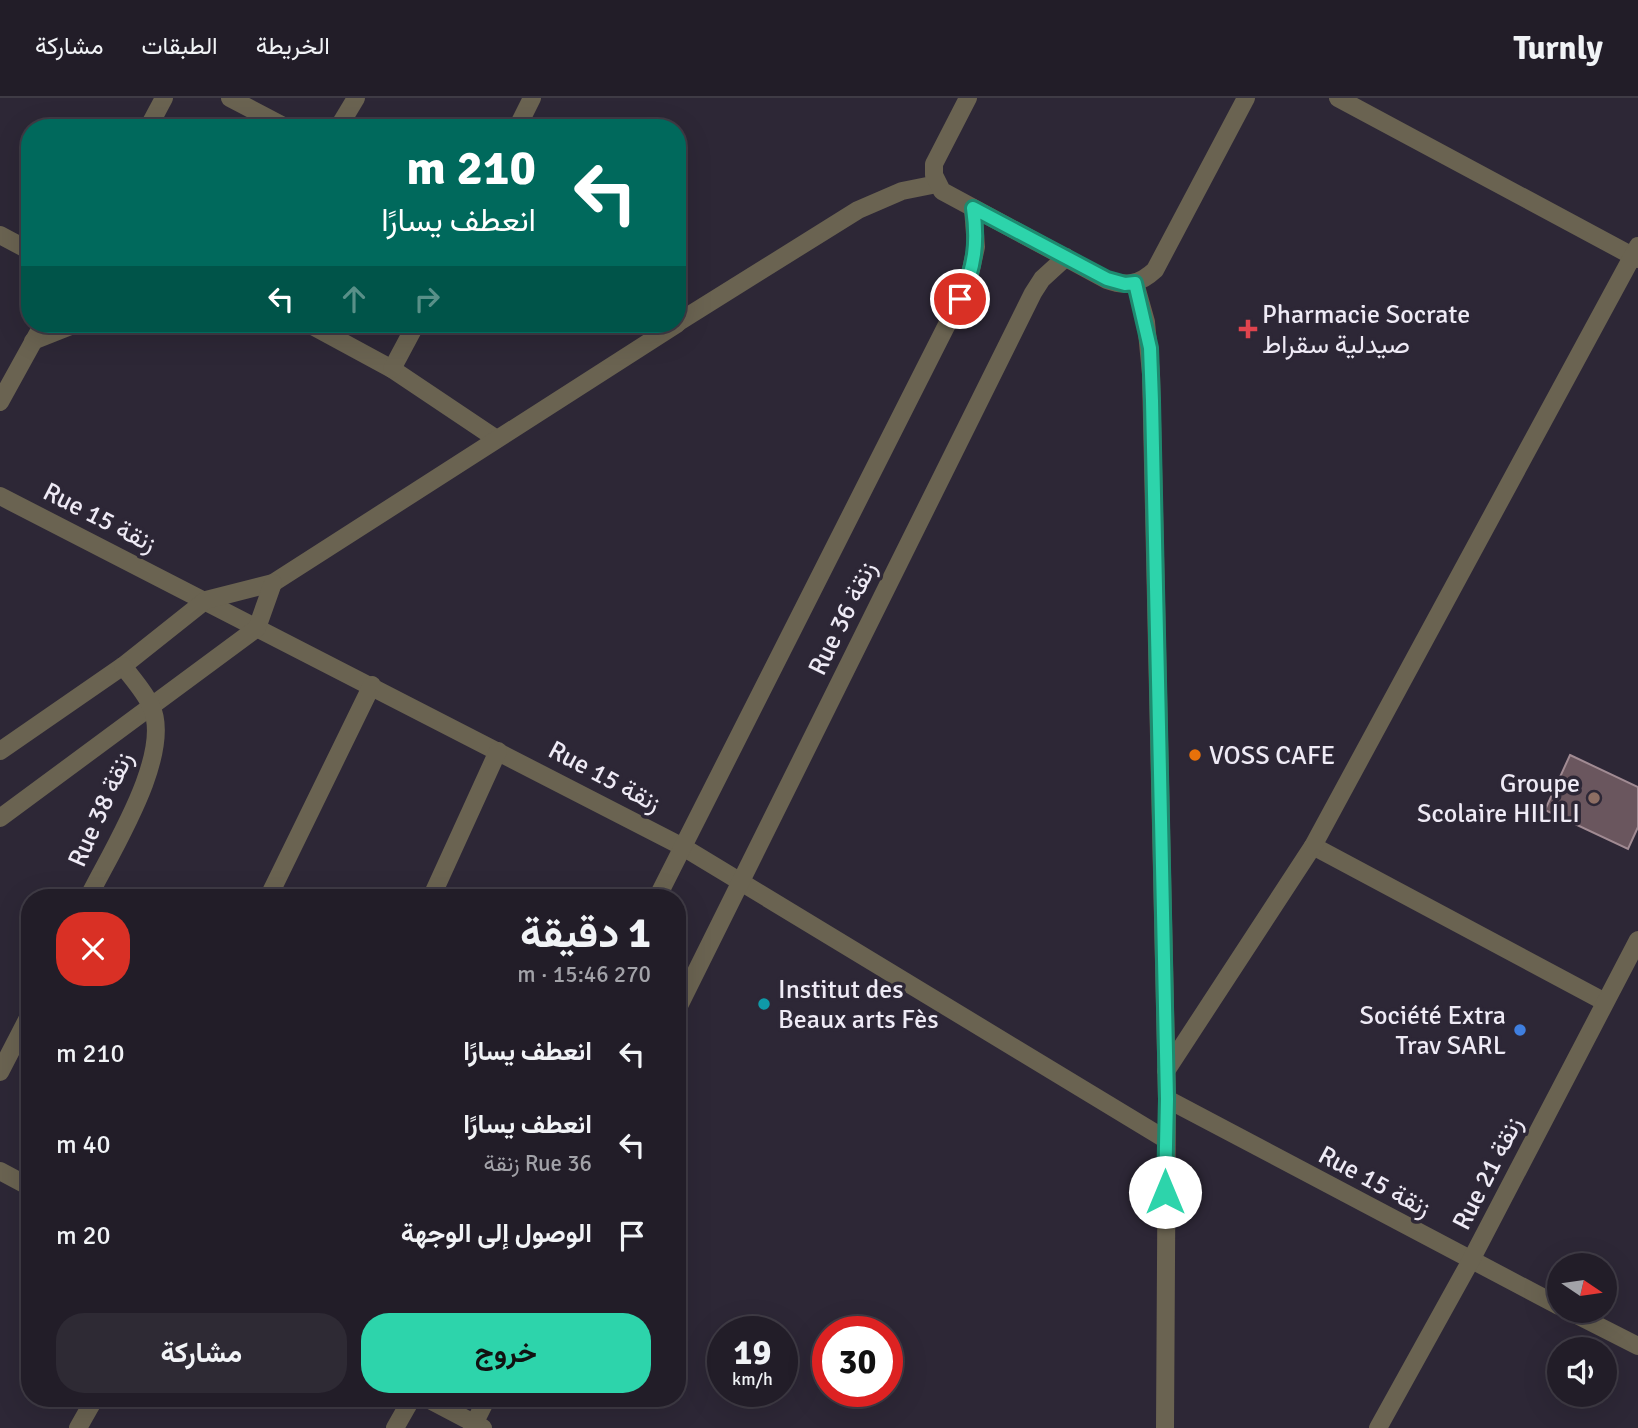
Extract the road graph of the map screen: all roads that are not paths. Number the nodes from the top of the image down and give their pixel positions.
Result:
1 (164, 98) edge
2 (230, 98) edge
3 (356, 98) edge
4 (532, 98) edge
5 (968, 98) edge
6 (1246, 98) edge
7 (1338, 98) edge
8 (153, 119) edge
9 (270, 119) edge
10 (343, 119) edge
11 (522, 119) edge
12 (937, 184) junction
13 (973, 208) junction
14 (0, 235) edge
15 (21, 246) edge
16 (1636, 253) edge
17 (1066, 257) junction
18 (1135, 283) junction
19 (686, 318) edge
20 (38, 333) edge
21 (53, 333) edge
22 (326, 333) edge
23 (411, 333) edge
24 (663, 333) edge
25 (33, 341) junction
26 (392, 369) junction
27 (1, 399) edge
28 (495, 438) junction
29 (0, 496) edge
30 (272, 583) junction
31 (206, 600) junction
32 (257, 628) junction
33 (123, 666) junction
34 (372, 685) junction
35 (152, 707) junction
36 (0, 751) edge
37 (498, 751) junction
38 (0, 818) edge
39 (1313, 846) junction
40 (683, 847) junction
41 (740, 883) junction
42 (92, 889) edge
43 (272, 889) edge
44 (435, 889) edge
45 (662, 889) edge
46 (1638, 940) edge
47 (686, 992) edge
48 (1605, 1002) junction
49 (21, 1031) edge
50 (1166, 1070) junction
51 (0, 1072) edge
52 (1167, 1099) junction
53 (1165, 1139) junction
54 (0, 1171) edge
55 (21, 1182) edge
56 (1470, 1262) junction
57 (1547, 1300) edge
58 (1593, 1323) edge
59 (1638, 1346) edge
60 (90, 1407) edge
61 (407, 1407) edge
62 (442, 1407) edge
63 (484, 1407) edge
64 (477, 1426) edge
65 (78, 1428) edge
66 (396, 1428) edge
67 (1165, 1428) edge
68 (1378, 1428) edge

1 - 8 street
2 - 9 street
3 - 10 street
4 - 11 street
5 - 12 street
6 - 18 street
7 - 16 street
12 - 13 street
12 - 19 street
13 - 17 street
13 - 40 street, Rue 36 زنقة
14 - 15 street
16 - 39 street
17 - 18 street
17 - 41 street, Rue 36 زنقة
18 - 50 street
20 - 25 street
21 - 25 street
22 - 26 street
23 - 26 street
24 - 28 street
25 - 27 street
26 - 28 street
28 - 30 street
29 - 31 street, Rue 15 زنقة
30 - 31 street
30 - 32 street
31 - 32 street, Rue 15 زنقة
31 - 33 street
32 - 34 street, Rue 15 زنقة
32 - 35 street
33 - 35 street, Rue 38 زنقة
33 - 36 street
34 - 37 street, Rue 15 زنقة
34 - 43 street
35 - 38 street
35 - 42 street, Rue 38 زنقة
37 - 40 street, Rue 15 زنقة
37 - 44 street
39 - 48 street
39 - 50 street
40 - 41 street, Rue 15 زنقة
40 - 45 street, Rue 36 زنقة
41 - 47 street, Rue 36 زنقة
41 - 53 street, Rue 15 زنقة
46 - 48 street, Rue 21 زنقة
48 - 56 street, Rue 21 زنقة
49 - 51 street
50 - 52 street
52 - 53 street
52 - 56 street, Rue 15 زنقة
53 - 67 street
54 - 55 street
56 - 57 street, Rue 15 زنقة
56 - 68 street, Rue 21 زنقة
58 - 59 street
60 - 65 street
61 - 66 street
62 - 64 street
63 - 64 street

